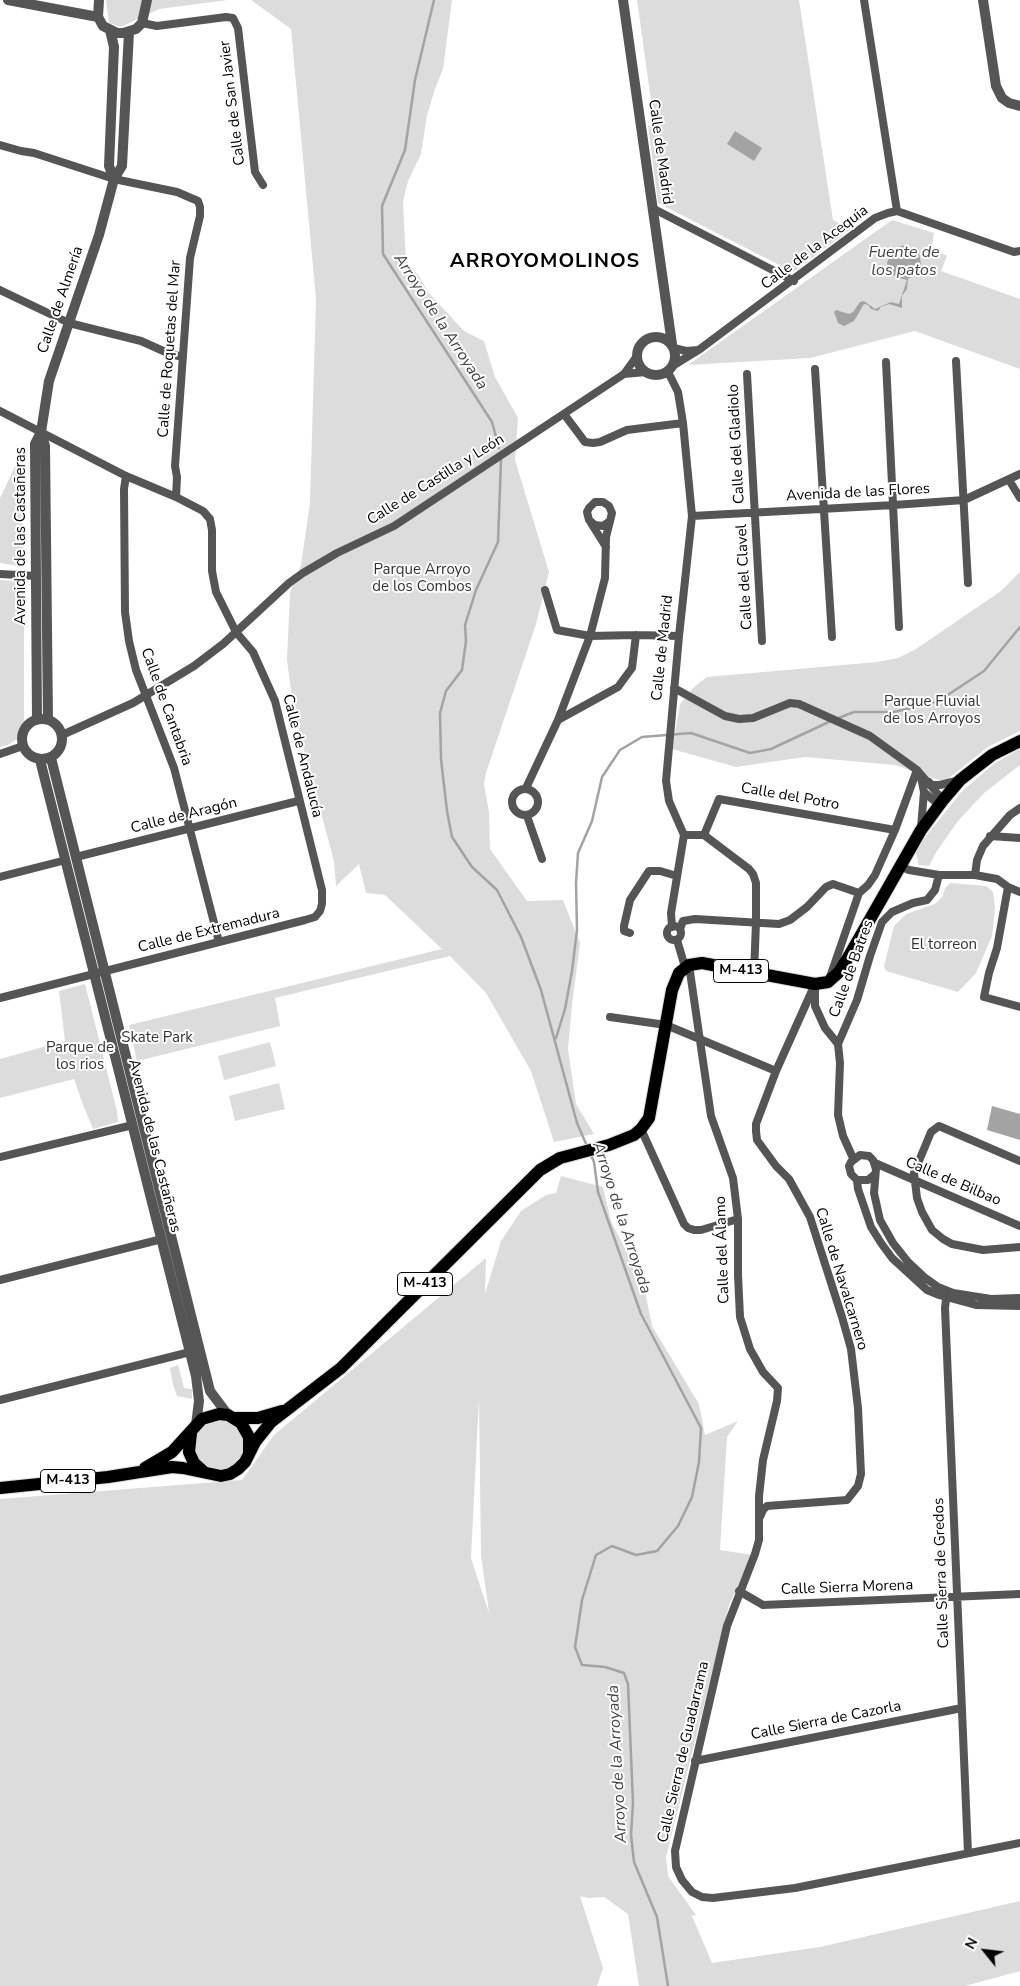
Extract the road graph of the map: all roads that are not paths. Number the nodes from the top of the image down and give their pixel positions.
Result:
1 (8, 0) edge
2 (99, 0) edge
3 (147, 0) edge
4 (623, 0) edge
5 (864, 0) edge
6 (983, 0) edge
7 (98, 17) junction
8 (142, 23) junction
9 (110, 30) junction
10 (129, 32) junction
11 (1020, 106) edge
12 (0, 144) edge
13 (114, 179) junction
14 (263, 185) dead end
15 (654, 209) junction
16 (897, 211) junction
17 (1020, 251) edge
18 (794, 281) junction
19 (0, 290) edge
20 (668, 307) junction
21 (69, 323) junction
22 (654, 337) junction
23 (673, 346) junction
24 (700, 349) junction
25 (637, 356) junction
26 (183, 357) junction
27 (956, 361) dead end
28 (886, 362) dead end
29 (671, 368) junction
30 (815, 368) dead end
31 (646, 372) junction
32 (624, 374) junction
33 (747, 374) dead end
34 (0, 411) edge
35 (564, 414) junction
36 (683, 423) junction
37 (40, 432) junction
38 (1020, 474) edge
39 (126, 476) junction
40 (1009, 480) junction
41 (176, 497) junction
42 (1020, 498) edge
43 (964, 500) junction
44 (894, 505) junction
45 (824, 509) junction
46 (755, 512) junction
47 (692, 516) junction
48 (610, 521) junction
49 (591, 523) junction
50 (606, 547) junction
51 (0, 574) edge
52 (36, 576) junction
53 (968, 583) dead end
54 (544, 590) dead end
55 (899, 627) dead end
56 (236, 632) junction
57 (636, 635) junction
58 (590, 636) junction
59 (679, 636) junction
60 (832, 638) dead end
61 (762, 641) dead end
62 (674, 688) junction
63 (146, 696) junction
64 (37, 720) junction
65 (48, 720) junction
66 (558, 720) junction
67 (62, 735) junction
68 (1020, 741) edge
69 (23, 746) junction
70 (0, 754) edge
71 (46, 759) junction
72 (919, 772) junction
73 (960, 780) junction
74 (526, 788) junction
75 (924, 792) junction
76 (298, 801) junction
77 (941, 802) junction
78 (1020, 808) edge
79 (527, 816) junction
80 (190, 829) junction
81 (895, 830) junction
82 (921, 830) junction
83 (684, 835) junction
84 (704, 835) junction
85 (990, 836) junction
86 (1020, 838) edge
87 (71, 858) junction
88 (542, 859) dead end
89 (900, 866) junction
90 (975, 874) junction
91 (938, 875) junction
92 (677, 876) junction
93 (0, 877) edge
94 (872, 880) junction
95 (889, 885) junction
96 (1008, 887) junction
97 (1020, 892) edge
98 (859, 893) junction
99 (322, 904) joint
100 (756, 922) junction
101 (676, 928) junction
102 (630, 933) dead end
103 (677, 940) junction
104 (219, 942) junction
105 (687, 966) junction
106 (100, 973) junction
107 (754, 974) junction
108 (828, 982) junction
109 (815, 984) junction
110 (0, 998) edge
111 (1020, 1007) edge
112 (610, 1017) dead end
113 (666, 1025) junction
114 (700, 1039) junction
115 (838, 1044) junction
116 (776, 1071) junction
117 (133, 1125) junction
118 (641, 1129) junction
119 (0, 1157) edge
120 (854, 1158) junction
121 (1020, 1161) edge
122 (875, 1164) junction
123 (875, 1174) junction
124 (857, 1180) junction
125 (915, 1180) junction
126 (738, 1220) junction
127 (1020, 1226) edge
128 (162, 1239) junction
129 (1020, 1247) edge
130 (0, 1280) edge
131 (947, 1294) junction
132 (1020, 1298) edge
133 (1020, 1306) edge
134 (190, 1352) junction
135 (0, 1400) edge
136 (289, 1408) junction
137 (231, 1417) junction
138 (193, 1429) junction
139 (249, 1454) junction
140 (136, 1472) junction
141 (204, 1472) junction
142 (0, 1488) edge
143 (759, 1496) junction
144 (773, 1505) junction
145 (759, 1518) junction
146 (739, 1591) junction
147 (1020, 1594) edge
148 (957, 1598) junction
149 (962, 1708) junction
150 (695, 1761) junction
151 (1020, 1843) edge
152 (968, 1854) junction

1 - 7 street
2 - 7 street
3 - 8 street
4 - 15 street, Calle de Madrid
5 - 16 street
6 - 11 street
7 - 9 street
8 - 10 street
8 - 14 street, Calle de San Javier
9 - 10 street
9 - 13 street, Calle de Almería
10 - 13 street, Calle de Almería
12 - 13 street
13 - 21 street, Calle de Almería
13 - 26 street, Calle de Roquetas del Mar
15 - 18 street
15 - 20 street, Calle de Madrid
16 - 17 street
16 - 18 street, Calle de la Acequia
18 - 24 street, Calle de la Acequia
19 - 21 street
20 - 22 street, Calle de Madrid
20 - 23 street, Calle de Madrid
21 - 26 street
21 - 37 street, Calle de Almería
22 - 23 street
22 - 25 street, Calle de Madrid
23 - 24 street
23 - 29 street, Calle de Madrid
24 - 29 street, Calle de la Acequia
25 - 31 street
25 - 32 street, Calle de Castilla y León
26 - 41 street, Calle de Roquetas del Mar
27 - 43 street
28 - 44 street
29 - 31 street
29 - 36 street, Calle de Madrid
30 - 45 street
31 - 32 street, Calle de Castilla y León
32 - 35 street, Calle de Castilla y León
33 - 46 street, Calle del Gladiolo
34 - 37 street
35 - 36 street
35 - 56 street, Calle de Castilla y León
36 - 47 street, Calle de Madrid
37 - 39 street
37 - 52 street, Avenida de las Castañeras
37 - 65 street, Avenida de las Castañeras
38 - 40 street, Avenida de las Flores
39 - 41 street
39 - 63 street, Calle de Cantabria
40 - 42 street
40 - 43 street, Avenida de las Flores
41 - 56 street, Calle de Andalucía
43 - 44 street, Avenida de las Flores
43 - 53 street
44 - 45 street, Avenida de las Flores
44 - 55 street
45 - 46 street, Avenida de las Flores
45 - 60 street
46 - 47 street, Avenida de las Flores
46 - 61 street, Calle del Clavel
47 - 59 street, Calle de Madrid
48 - 49 street
48 - 49 street
48 - 50 street
49 - 50 street
50 - 58 street
51 - 52 street
52 - 64 street, Avenida de las Castañeras
54 - 58 street
56 - 63 street, Calle de Castilla y León
56 - 76 street, Calle de Andalucía
57 - 58 street
57 - 59 street
57 - 66 street
58 - 66 street
59 - 62 street, Calle de Madrid
62 - 72 street
62 - 83 street, Calle de Madrid
63 - 67 street, Calle de Castilla y León
63 - 80 street, Calle de Cantabria
64 - 65 street
64 - 69 street
65 - 67 street
66 - 74 street
67 - 71 street
68 - 73 main road
69 - 70 street
69 - 71 street
71 - 87 street, Avenida de las Castañeras
72 - 73 street
72 - 75 street
72 - 77 street
72 - 81 street
73 - 77 main road
74 - 79 street
74 - 79 street
75 - 77 street
75 - 82 street
76 - 80 street, Calle de Aragón
76 - 99 street, Calle de Andalucía
77 - 82 main road
78 - 85 street
79 - 88 street
80 - 87 street, Calle de Aragón
80 - 104 street, Calle de Cantabria
81 - 84 street, Calle del Potro
81 - 94 street
82 - 89 main road
83 - 84 street
83 - 92 street
84 - 100 street
85 - 86 street
85 - 90 street
87 - 93 street, Calle de Aragón
87 - 106 street, Avenida de las Castañeras
89 - 91 street
89 - 95 main road
90 - 91 street
90 - 96 street
91 - 115 street, Calle de Batres
92 - 101 street
92 - 102 street
94 - 95 street
94 - 98 street
95 - 108 main road
96 - 97 street
96 - 111 street
98 - 100 street
98 - 108 street
99 - 104 street, Calle de Extremadura
100 - 101 street
100 - 107 street
101 - 103 street
101 - 103 street
103 - 105 street, Calle del Álamo
104 - 106 street, Calle de Extremadura
105 - 107 main road, M-413
105 - 113 main road
105 - 114 street, Calle del Álamo
106 - 110 street, Calle de Extremadura
106 - 117 street, Avenida de las Castañeras
106 - 137 street, Avenida de las Castañeras
107 - 109 main road, M-413
108 - 109 main road, M-413
109 - 115 street, Calle de Batres
109 - 116 street, Calle de Navalcarnero
112 - 113 street
113 - 114 street
113 - 118 main road
114 - 116 street
114 - 126 street, Calle del Álamo
115 - 120 street, Calle de Batres
116 - 144 street, Calle de Navalcarnero
117 - 119 street
117 - 128 street, Avenida de las Castañeras
118 - 126 street
118 - 136 main road, M-413
120 - 122 street
120 - 124 street
121 - 125 street
122 - 123 street
122 - 125 street, Calle de Bilbao
123 - 124 street
123 - 131 street
124 - 131 street
125 - 127 street, Calle de Bilbao
125 - 129 street
126 - 143 street, Calle del Álamo
128 - 130 street
128 - 134 street, Avenida de las Castañeras
131 - 132 street
131 - 133 street
131 - 148 street, Calle Sierra de Gredos
134 - 135 street
134 - 138 street, Avenida de las Castañeras
136 - 137 main road, M-413
136 - 139 main road, M-413
137 - 138 main road, M-413
137 - 139 main road
138 - 140 main road, M-413
138 - 141 main road
139 - 141 main road, M-413
140 - 141 main road, M-413
140 - 142 main road, M-413
143 - 144 street
143 - 145 street, Calle Sierra de Guadarrama
144 - 145 street
145 - 146 street, Calle Sierra de Guadarrama
146 - 148 street, Calle Sierra Morena
146 - 150 street, Calle Sierra de Guadarrama
147 - 148 street, Calle Sierra Morena
148 - 149 street, Calle Sierra de Gredos
149 - 150 street, Calle Sierra de Cazorla
149 - 152 street, Calle Sierra de Gredos
150 - 152 street, Calle Sierra de Guadarrama
151 - 152 street, Calle Sierra de Guadarrama

